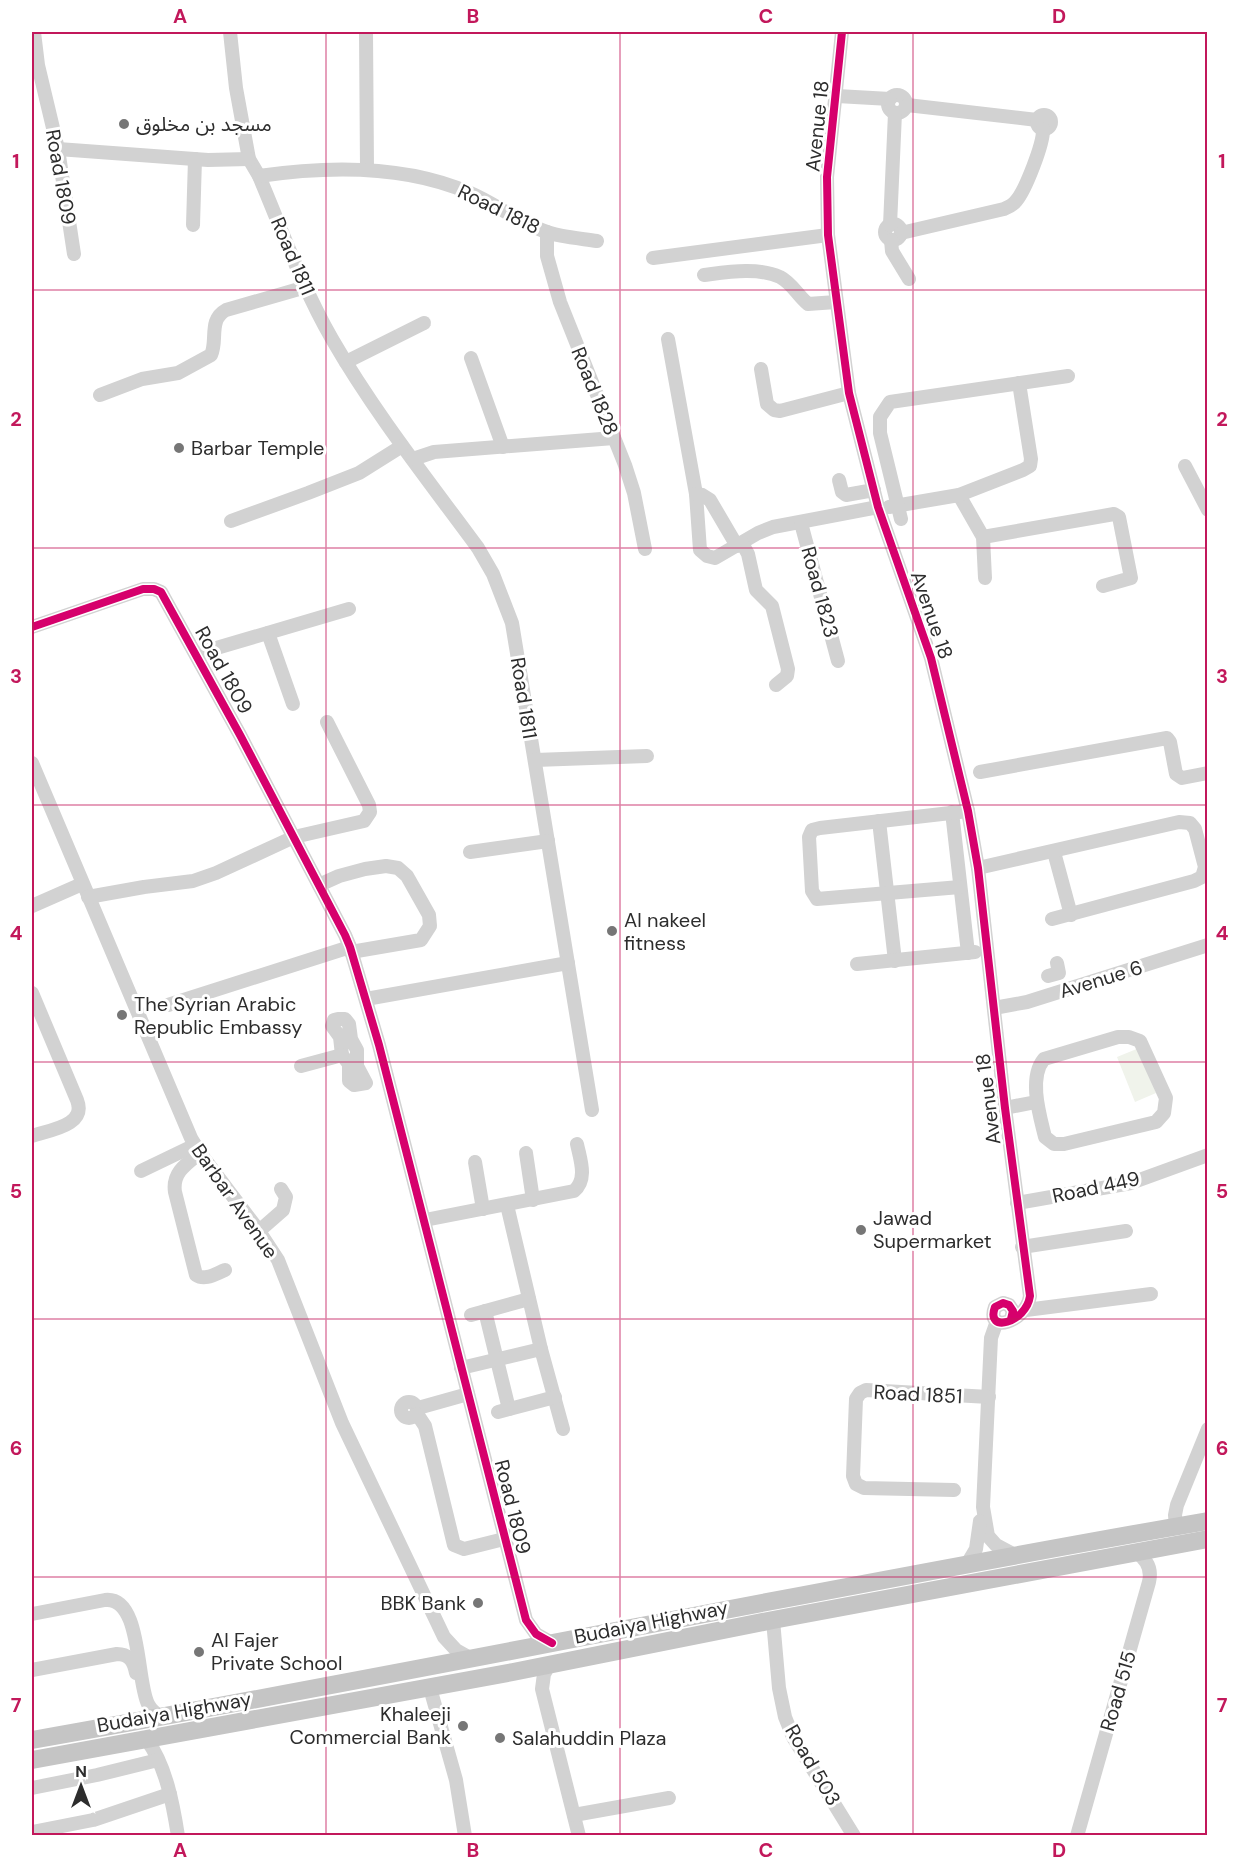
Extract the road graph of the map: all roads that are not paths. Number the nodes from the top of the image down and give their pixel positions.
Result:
1 (34, 32) edge
2 (230, 32) edge
3 (366, 32) edge
4 (842, 32) edge
5 (35, 64) edge
6 (836, 100) junction
7 (895, 105) junction
8 (58, 149) junction
9 (195, 159) junction
10 (249, 159) junction
11 (367, 169) junction
12 (259, 176) junction
13 (193, 225) dead end
14 (547, 232) junction
15 (894, 233) junction
16 (828, 235) junction
17 (597, 241) dead end
18 (74, 254) dead end
19 (653, 258) dead end
20 (704, 275) dead end
21 (909, 279) dead end
22 (306, 287) junction
23 (836, 302) junction
24 (424, 323) dead end
25 (668, 339) dead end
26 (471, 358) dead end
27 (346, 362) junction
28 (761, 369) dead end
29 (1068, 376) dead end
30 (1019, 383) junction
31 (849, 393) junction
32 (100, 395) dead end
33 (614, 438) junction
34 (402, 446) junction
35 (503, 447) junction
36 (413, 459) junction
37 (1185, 466) dead end
38 (839, 480) dead end
39 (874, 490) junction
40 (696, 494) junction
41 (959, 495) junction
42 (878, 508) junction
43 (1208, 510) edge
44 (899, 512) junction
45 (231, 521) dead end
46 (801, 523) junction
47 (983, 537) junction
48 (740, 545) junction
49 (645, 549) dead end
50 (985, 578) dead end
51 (1103, 586) dead end
52 (349, 609) dead end
53 (32, 627) edge
54 (268, 633) junction
55 (196, 654) junction
56 (838, 661) dead end
57 (776, 685) dead end
58 (293, 704) dead end
59 (327, 722) dead end
60 (647, 756) dead end
61 (535, 760) junction
62 (32, 764) edge
63 (980, 772) dead end
64 (1208, 773) edge
65 (968, 811) junction
66 (952, 812) junction
67 (879, 821) junction
68 (294, 837) junction
69 (548, 841) junction
70 (470, 852) dead end
71 (1054, 852) junction
72 (978, 868) junction
73 (82, 884) junction
74 (319, 885) junction
75 (960, 887) junction
76 (887, 894) junction
77 (88, 897) junction
78 (32, 906) edge
79 (1071, 915) junction
80 (1052, 920) dead end
81 (1208, 945) edge
82 (350, 950) junction
83 (986, 951) junction
84 (968, 953) junction
85 (894, 961) junction
86 (568, 963) junction
87 (857, 964) dead end
88 (1054, 971) dead end
89 (1064, 990) junction
90 (32, 993) edge
91 (366, 999) junction
92 (168, 1005) dead end
93 (994, 1008) junction
94 (345, 1038) dead end
95 (379, 1045) junction
96 (351, 1059) junction
97 (301, 1066) dead end
98 (372, 1081) dead end
99 (1036, 1102) junction
100 (1005, 1108) junction
101 (592, 1110) dead end
102 (32, 1136) edge
103 (577, 1143) dead end
104 (197, 1149) junction
105 (526, 1153) dead end
106 (1208, 1155) edge
107 (475, 1162) dead end
108 (141, 1171) dead end
109 (281, 1189) dead end
110 (533, 1200) junction
111 (1017, 1203) junction
112 (507, 1205) junction
113 (483, 1209) junction
114 (425, 1220) junction
115 (259, 1231) junction
116 (1126, 1231) dead end
117 (1022, 1247) junction
118 (225, 1270) dead end
119 (1029, 1288) junction
120 (1151, 1294) dead end
121 (529, 1299) junction
122 (1026, 1310) junction
123 (485, 1311) junction
124 (471, 1315) dead end
125 (1006, 1317) junction
126 (541, 1349) junction
127 (497, 1359) junction
128 (461, 1368) junction
129 (468, 1394) junction
130 (555, 1397) junction
131 (989, 1397) junction
132 (563, 1429) dead end
133 (1208, 1429) edge
134 (954, 1490) dead end
135 (983, 1507) junction
136 (1208, 1521) edge
137 (1176, 1526) junction
138 (504, 1539) junction
139 (1208, 1539) edge
140 (1135, 1552) junction
141 (1015, 1555) junction
142 (967, 1564) junction
143 (32, 1614) edge
144 (526, 1620) junction
145 (773, 1620) junction
146 (615, 1631) junction
147 (134, 1637) junction
148 (444, 1637) junction
149 (552, 1643) junction
150 (518, 1650) junction
151 (619, 1650) junction
152 (116, 1654) junction
153 (472, 1659) junction
154 (549, 1665) junction
155 (437, 1666) junction
156 (32, 1670) edge
157 (513, 1672) junction
158 (430, 1688) junction
159 (542, 1689) junction
160 (161, 1717) junction
161 (135, 1722) junction
162 (32, 1740) edge
163 (147, 1740) junction
164 (32, 1760) edge
165 (158, 1760) junction
166 (32, 1788) edge
167 (170, 1794) junction
168 (669, 1798) dead end
169 (574, 1815) junction
170 (32, 1832) edge
171 (178, 1836) edge
172 (465, 1836) edge
173 (579, 1836) edge
174 (854, 1836) edge
175 (1077, 1836) edge

1 - 5 street, Road 1809
2 - 10 street, Road 1811
3 - 11 street
4 - 6 street, Avenue 18
5 - 8 street, Road 1809
6 - 7 street
6 - 16 street, Avenue 18
7 - 15 street
7 - 15 street
8 - 9 street
8 - 18 street, Road 1809
9 - 10 street
9 - 13 street
10 - 12 street, Road 1811
11 - 12 street, Road 1818
11 - 14 street, Road 1818
12 - 22 street, Road 1811
14 - 17 street, Road 1818
14 - 33 street, Road 1828
15 - 21 street
16 - 19 street
16 - 23 street, Avenue 18
20 - 23 street
22 - 27 street, Road 1811
22 - 32 street
23 - 31 street, Avenue 18
24 - 27 street
25 - 40 street
26 - 35 street
27 - 34 street, Road 1811
28 - 31 street
29 - 30 street
30 - 41 street
30 - 44 street
31 - 39 street, Avenue 18
33 - 35 street
33 - 49 street, Road 1828
34 - 36 street, Road 1811
34 - 45 street
35 - 36 street
36 - 61 street, Road 1811
37 - 43 street
38 - 39 street
39 - 42 street, Avenue 18
40 - 48 street
40 - 48 street
41 - 44 street
41 - 47 street
42 - 44 street
42 - 46 street
42 - 65 street, Avenue 18
46 - 48 street
46 - 56 street, Road 1823
47 - 50 street
47 - 51 street
48 - 57 street
52 - 54 street, Road 1809
53 - 55 street, Road 1809
54 - 55 street, Road 1809
54 - 58 street
55 - 68 street, Road 1809
59 - 68 street
60 - 61 street
61 - 69 street, Road 1811
62 - 73 street, Barbar Avenue
63 - 64 street
65 - 66 street
65 - 72 street, Avenue 18
66 - 67 street
66 - 75 street
67 - 76 street
67 - 76 street
68 - 74 street, Road 1809
68 - 77 street
69 - 70 street
69 - 86 street, Road 1811
71 - 72 street
71 - 79 street
71 - 79 street
72 - 83 street, Avenue 18
73 - 77 street, Barbar Avenue
73 - 78 street
74 - 82 street, Road 1809
74 - 82 street
75 - 76 street
75 - 84 street
76 - 85 street
77 - 104 street, Barbar Avenue
79 - 80 street
81 - 89 street, Avenue 6
82 - 91 street, Road 1809
82 - 92 street
83 - 84 street
83 - 93 street, Avenue 18
84 - 85 street
85 - 87 street
86 - 91 street
86 - 101 street, Road 1811
88 - 89 street
89 - 93 street, Avenue 6
90 - 102 street
91 - 95 street, Road 1809
93 - 100 street, Avenue 18
94 - 96 street
95 - 96 street
95 - 114 street, Road 1809
96 - 97 street
96 - 98 street
99 - 99 street
99 - 100 street
100 - 111 street, Avenue 18
103 - 110 street
104 - 108 street
104 - 115 street, Barbar Avenue
104 - 118 street
105 - 110 street
106 - 111 street, Road 449
107 - 113 street
109 - 115 street
110 - 112 street
111 - 117 street, Avenue 18
112 - 113 street
112 - 121 street
113 - 114 street
114 - 128 street, Road 1809
115 - 148 street, Barbar Avenue
116 - 117 street
117 - 119 street, Avenue 18
119 - 122 street, Avenue 18
119 - 125 street
120 - 122 street
121 - 123 street
121 - 126 street
122 - 125 street
123 - 124 street
123 - 127 street
125 - 131 street
126 - 127 street
126 - 130 street
127 - 128 street
127 - 130 street
128 - 129 street, Road 1809
129 - 138 street, Road 1809
129 - 138 street
130 - 132 street
131 - 134 street, Road 1851
131 - 135 street
133 - 137 street
135 - 141 street
135 - 142 street
136 - 137 main road, Budaiya Highway
137 - 141 main road, Budaiya Highway
138 - 144 street, Road 1809
139 - 140 main road, Budaiya Highway
140 - 145 main road, Budaiya Highway
140 - 175 street, Road 515
141 - 142 main road, Budaiya Highway
142 - 146 main road, Budaiya Highway
143 - 147 street
144 - 149 street
144 - 150 street, Road 1809
145 - 151 main road, Budaiya Highway
145 - 174 street, Road 503
146 - 149 main road, Budaiya Highway
146 - 151 main road
147 - 152 street
147 - 160 street
148 - 153 street, Barbar Avenue
148 - 155 street
149 - 150 main road, Budaiya Highway
150 - 153 main road, Budaiya Highway
151 - 154 main road, Budaiya Highway
152 - 156 street
152 - 161 street
153 - 155 main road, Budaiya Highway
154 - 157 main road, Budaiya Highway
154 - 159 street
155 - 160 main road, Budaiya Highway
157 - 158 main road, Budaiya Highway
157 - 159 street
158 - 163 main road, Budaiya Highway
158 - 172 street
159 - 169 street
160 - 161 main road, Budaiya Highway
161 - 162 main road, Budaiya Highway
163 - 164 main road, Budaiya Highway
163 - 165 street
165 - 166 street
165 - 167 street
167 - 170 street
167 - 171 street
168 - 169 street
169 - 173 street

